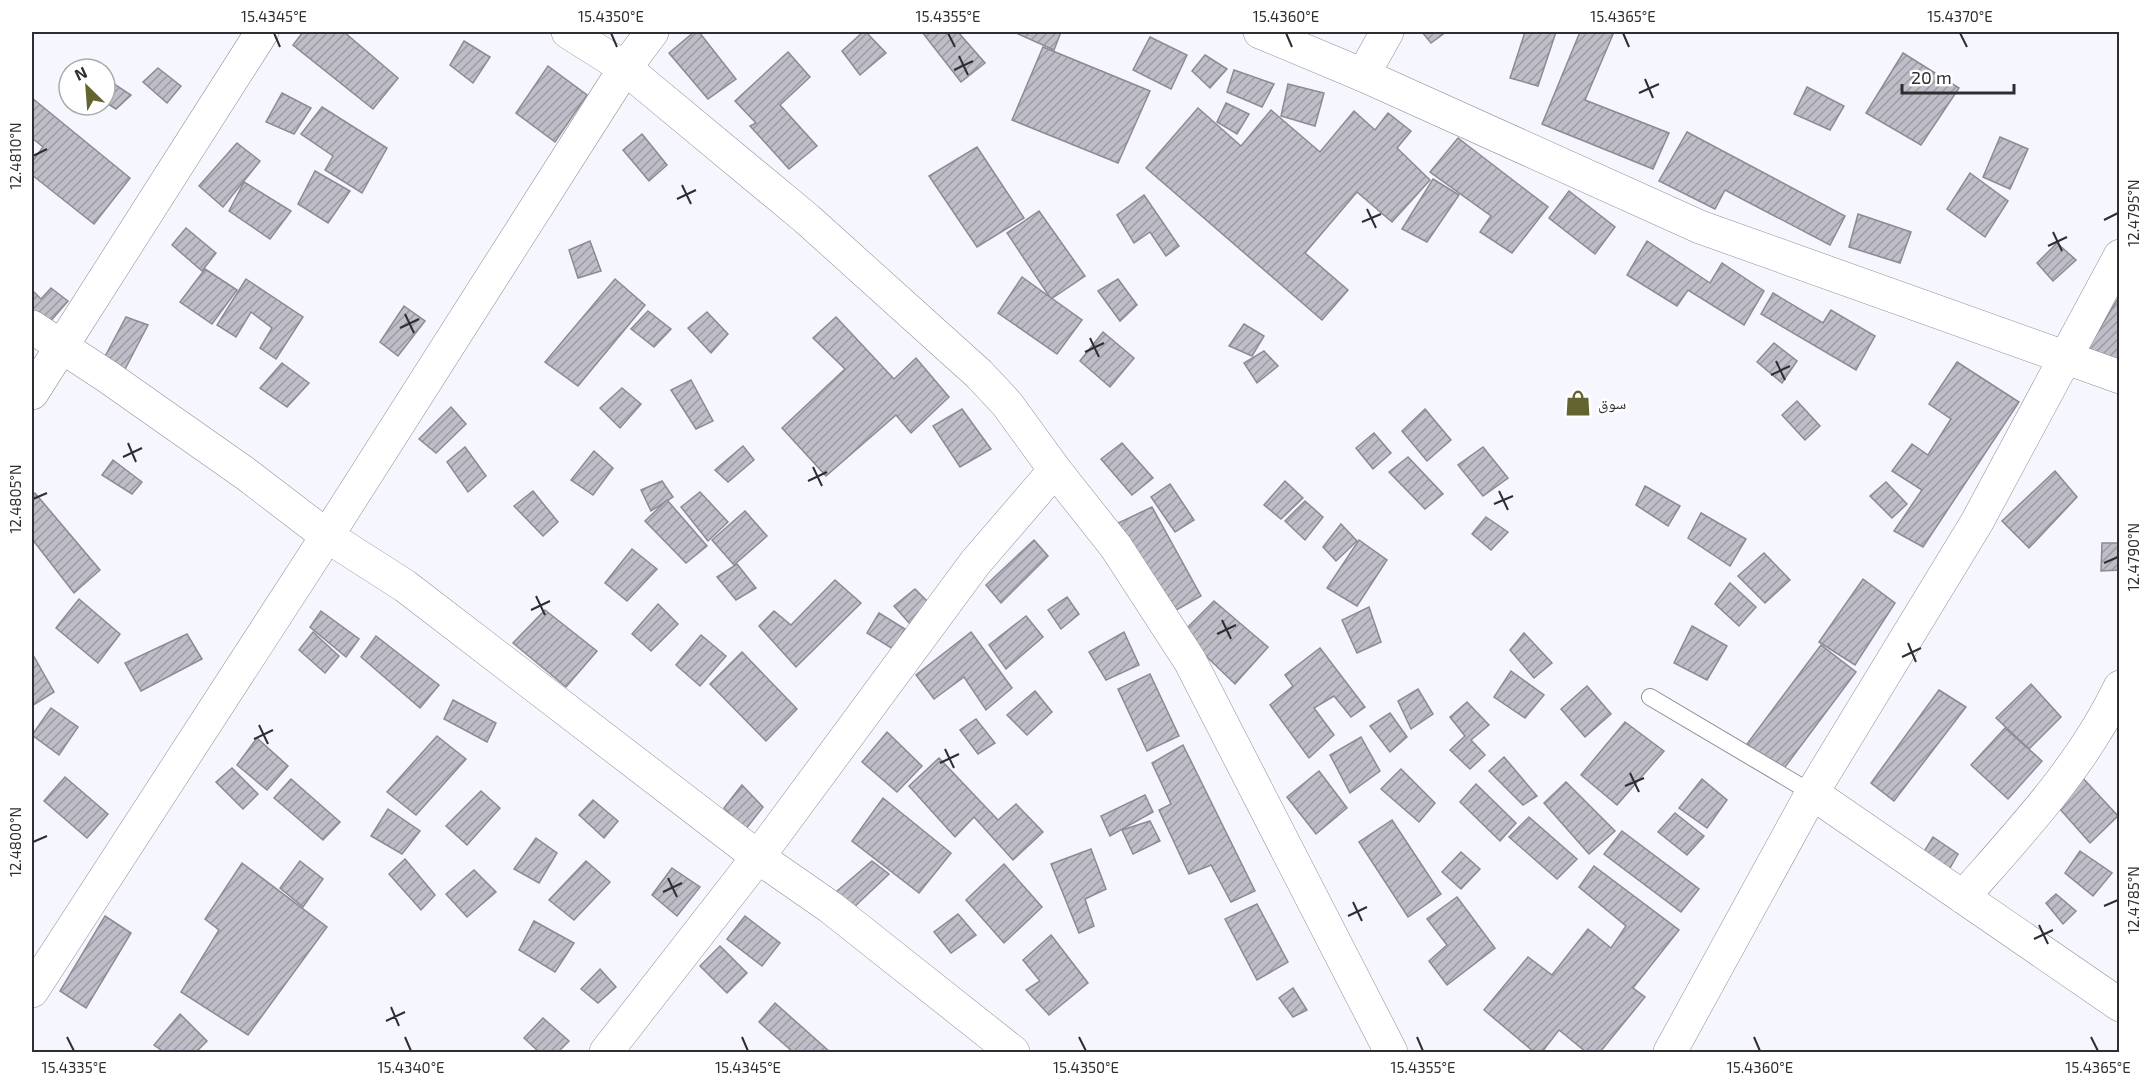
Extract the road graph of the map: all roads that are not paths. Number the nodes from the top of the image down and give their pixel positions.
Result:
1 (262, 32) edge
2 (568, 32) edge
3 (652, 32) edge
4 (1260, 32) edge
5 (1387, 32) edge
6 (625, 68) junction
7 (1363, 75) junction
8 (2120, 256) edge
9 (32, 327) edge
10 (62, 348) junction
11 (2065, 359) junction
12 (2120, 377) edge
13 (32, 393) edge
14 (1055, 470) junction
15 (327, 536) junction
16 (2120, 687) edge
17 (1650, 697) dead end
18 (1812, 793) junction
19 (758, 857) junction
20 (1963, 897) junction
21 (32, 991) edge
22 (2120, 1005) edge
23 (606, 1053) edge
24 (1012, 1053) edge
25 (1391, 1053) edge
26 (1670, 1053) edge

1 - 10 street
2 - 6 street
3 - 6 street
4 - 7 street
5 - 7 street
6 - 14 street
6 - 15 street
7 - 11 street
8 - 11 street
9 - 10 street
10 - 13 street
10 - 15 street
11 - 12 street
11 - 18 street
14 - 19 street
14 - 25 street
15 - 19 street
15 - 21 street
16 - 20 street
17 - 18 lane
18 - 20 street
18 - 26 street
19 - 23 street
19 - 24 street
20 - 22 street

